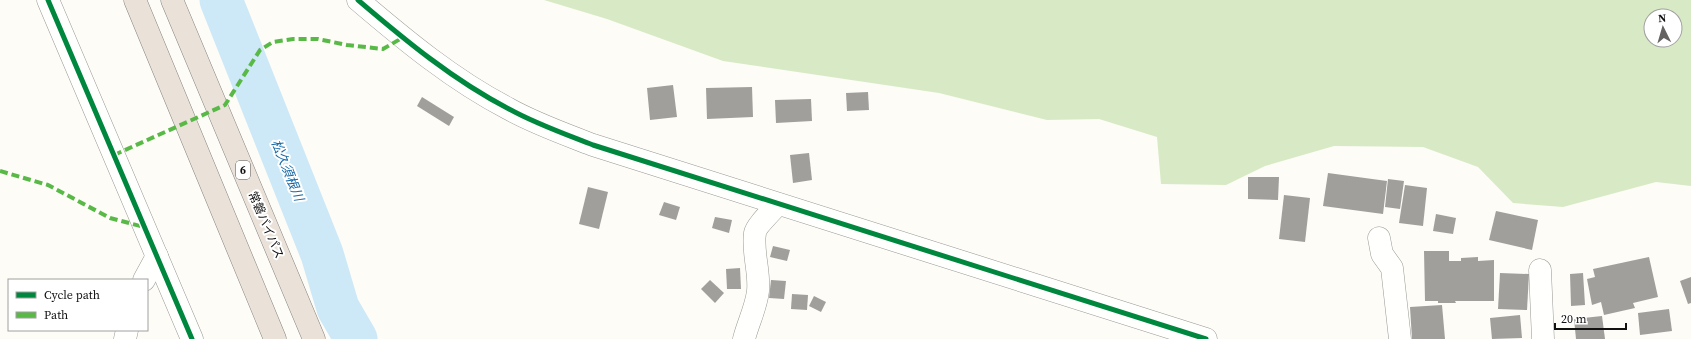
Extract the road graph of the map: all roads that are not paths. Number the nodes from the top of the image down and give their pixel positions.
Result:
1 (48, 0) edge
2 (135, 0) edge
3 (172, 0) edge
4 (358, 0) edge
5 (778, 204) junction
6 (1379, 238) dead end
7 (157, 256) junction
8 (1540, 270) dead end
9 (145, 279) edge
10 (192, 339) edge
11 (275, 339) edge
12 (314, 339) edge
13 (744, 339) edge
14 (1206, 339) edge
15 (1400, 339) edge
16 (1543, 339) edge

1 - 7 street
2 - 11 highway
3 - 12 highway, 常磐バイパス / 6
4 - 5 street
5 - 13 street
5 - 14 street
6 - 15 street
7 - 9 street
7 - 10 street
8 - 16 street

